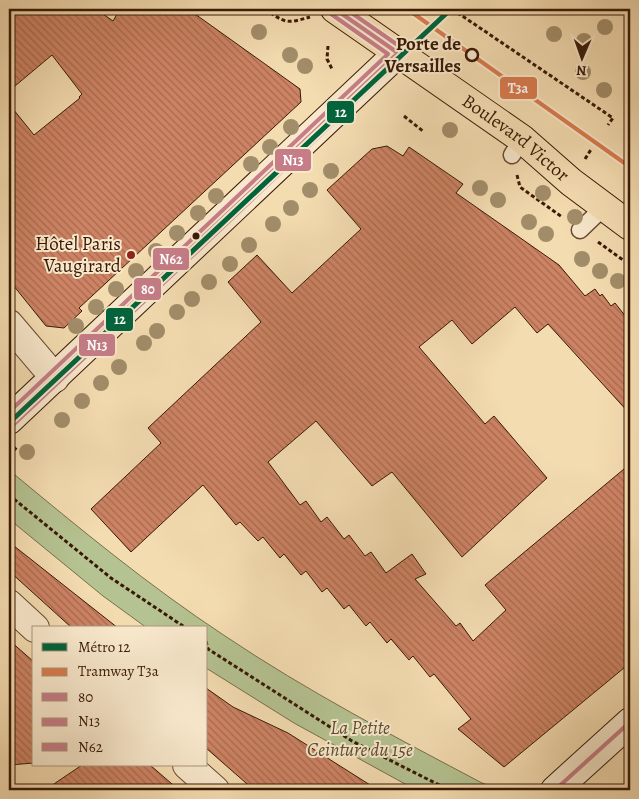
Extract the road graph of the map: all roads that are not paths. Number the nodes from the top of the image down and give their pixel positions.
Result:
1 (323, 13) edge
2 (398, 53) junction
3 (604, 207) junction
4 (630, 226) edge
5 (580, 230) road end
6 (9, 324) edge
7 (55, 378) junction
8 (9, 420) edge
9 (9, 604) edge
10 (33, 626) edge
11 (630, 722) edge
12 (188, 766) edge
13 (214, 790) edge
14 (555, 790) edge

1 - 2 main road, Boulevard Victor
2 - 3 main road, Boulevard Victor
2 - 7 main road
3 - 4 main road, Boulevard Victor
3 - 5 lane
6 - 7 main road
7 - 8 main road
9 - 10 main road
11 - 14 main road
12 - 13 main road

